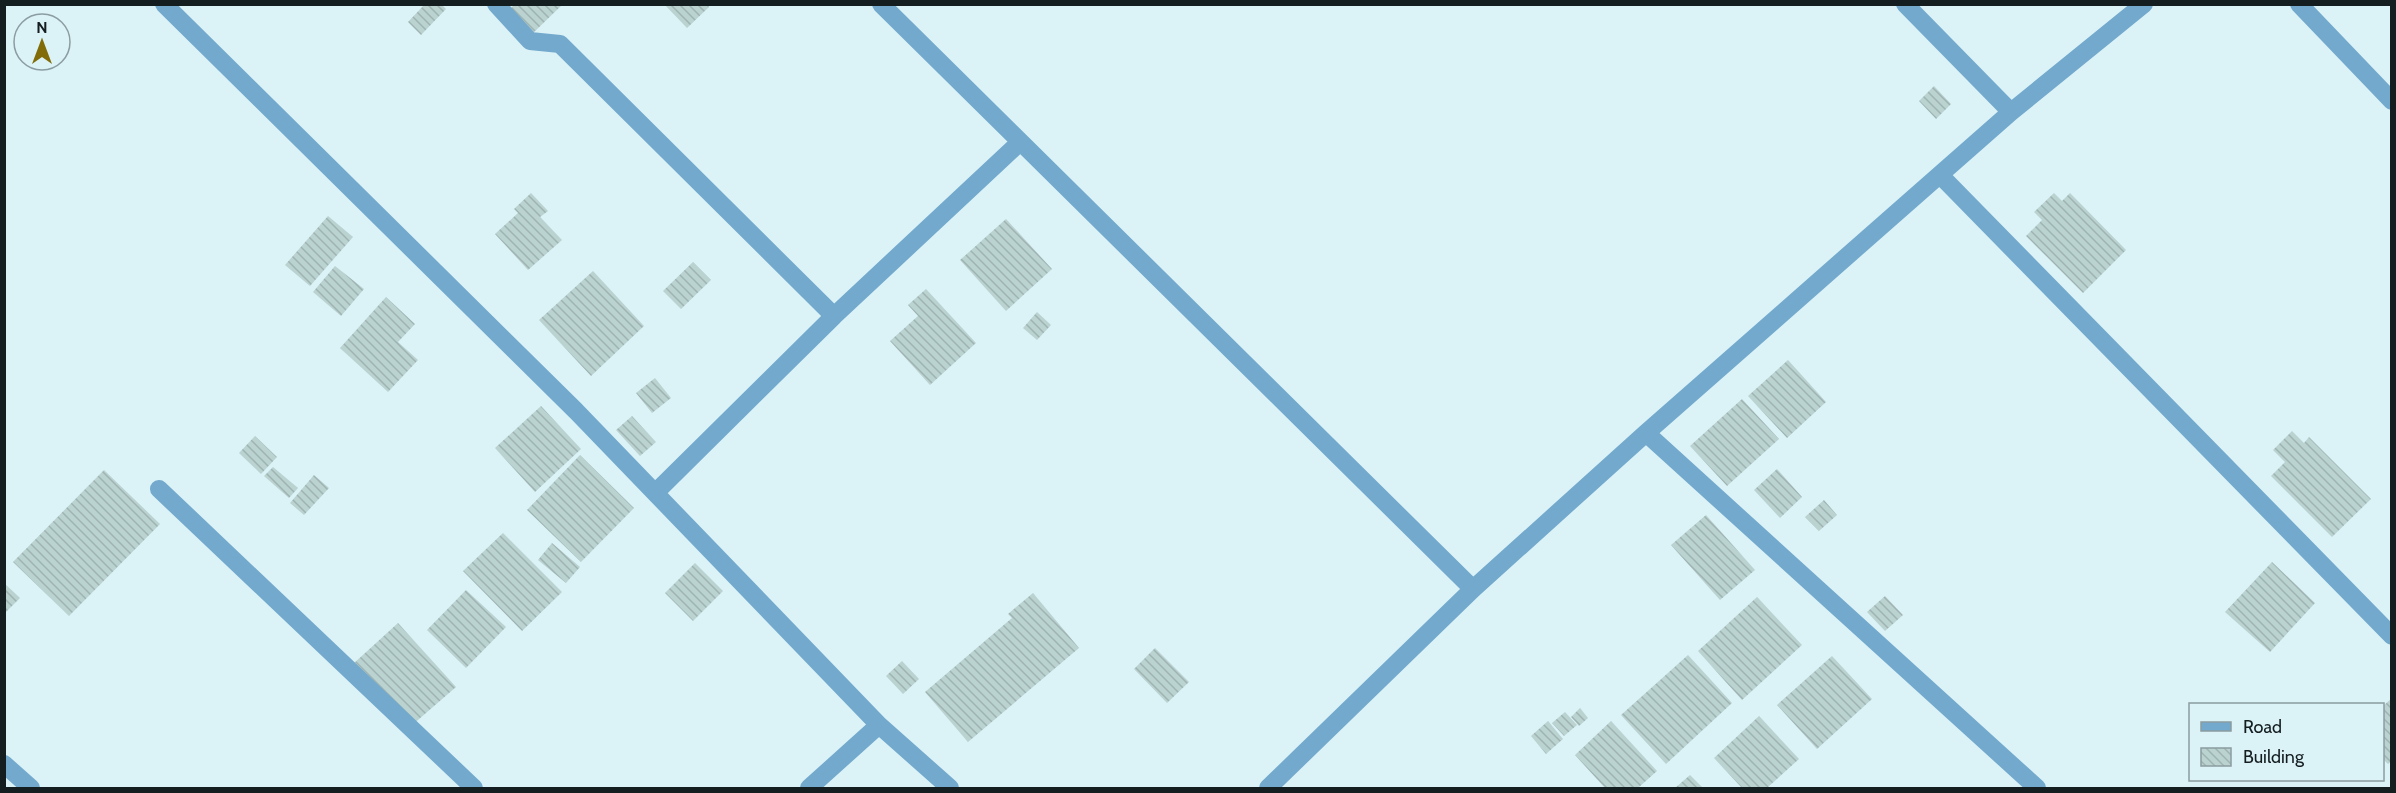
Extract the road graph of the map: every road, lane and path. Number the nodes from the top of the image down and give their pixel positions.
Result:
1 (164, 4) edge
2 (496, 4) edge
3 (881, 4) edge
4 (1905, 4) edge
5 (2299, 4) edge
6 (2142, 5) edge
7 (2391, 101) edge
8 (2010, 112) junction
9 (1019, 143) junction
10 (1940, 175) junction
11 (834, 316) junction
12 (1646, 433) junction
13 (159, 489) dead end
14 (655, 493) junction
15 (1473, 589) junction
16 (2391, 636) edge
17 (879, 725) junction
18 (4, 764) edge
19 (31, 789) edge
20 (474, 789) edge
21 (809, 789) edge
22 (950, 789) edge
23 (1268, 789) edge
24 (2037, 789) edge

1 - 14 street
2 - 11 street
3 - 9 street
4 - 8 street
5 - 7 street
6 - 8 street
8 - 10 street
9 - 11 street
9 - 15 street
10 - 12 street
10 - 16 street
11 - 14 street
12 - 15 street
12 - 24 street
13 - 20 street
14 - 17 street
15 - 23 street
17 - 21 street
17 - 22 street
18 - 19 street

